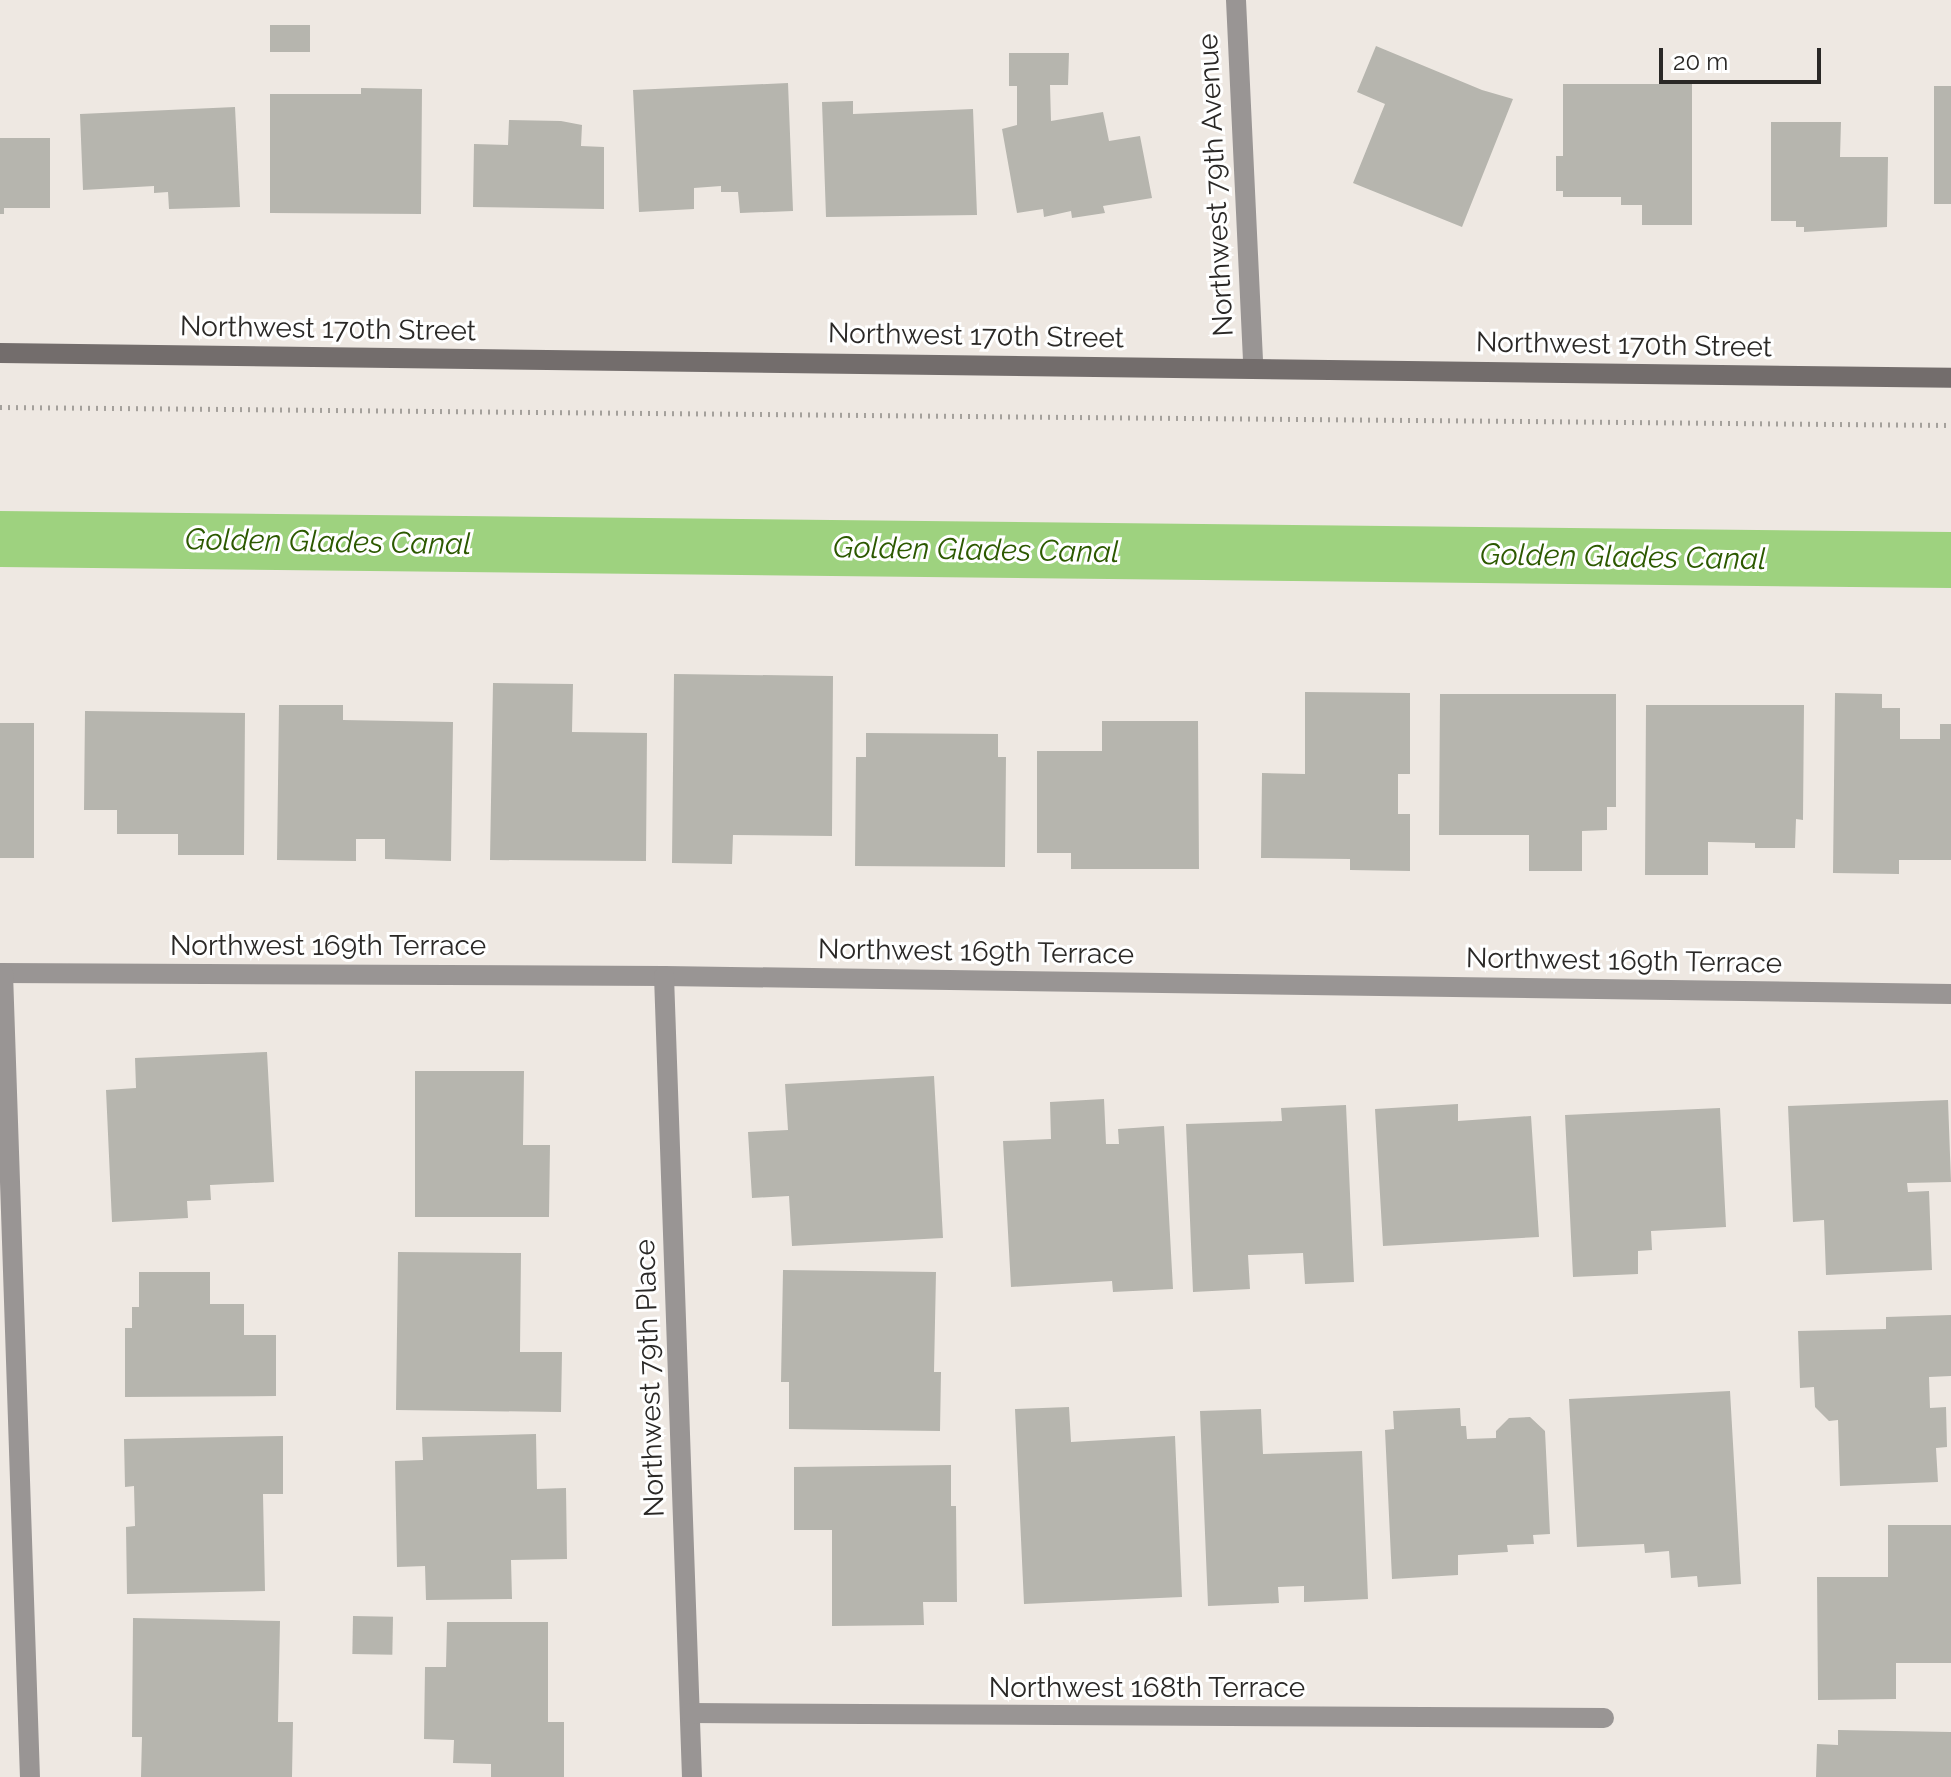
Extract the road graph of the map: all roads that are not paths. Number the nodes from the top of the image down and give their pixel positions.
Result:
1 (1236, 0) edge
2 (0, 353) edge
3 (1253, 367) junction
4 (1951, 378) edge
5 (1, 973) edge
6 (664, 976) junction
7 (1951, 994) edge
8 (690, 1713) junction
9 (1604, 1718) dead end
10 (30, 1777) edge
11 (692, 1777) edge

1 - 3 street, Northwest 79th Avenue
2 - 3 street, Northwest 170th Street
3 - 4 street, Northwest 170th Street
5 - 6 street, Northwest 169th Terrace
5 - 10 street
6 - 7 street, Northwest 169th Terrace
6 - 8 street, Northwest 79th Place
8 - 9 street, Northwest 168th Terrace
8 - 11 street, Northwest 79th Place

